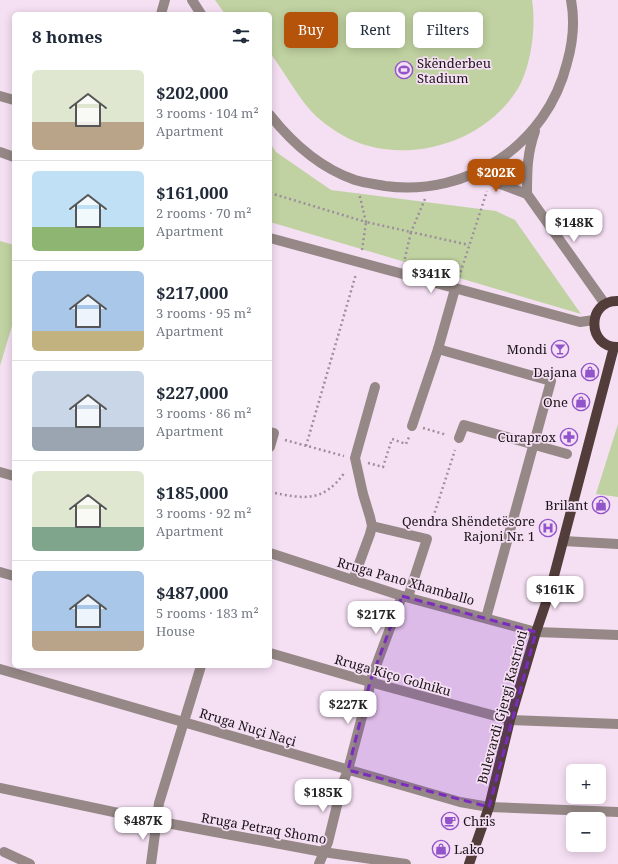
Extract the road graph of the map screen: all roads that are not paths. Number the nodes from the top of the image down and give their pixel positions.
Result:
1 (165, 0) edge
2 (192, 0) edge
3 (571, 0) edge
4 (162, 12) edge
5 (200, 12) edge
6 (0, 96) edge
7 (12, 99) edge
8 (272, 118) edge
9 (537, 127) junction
10 (0, 152) edge
11 (12, 156) edge
12 (470, 176) junction
13 (527, 194) junction
14 (272, 239) edge
15 (455, 289) junction
16 (618, 300) edge
17 (605, 304) junction
18 (594, 320) junction
19 (616, 347) edge
20 (438, 350) junction
21 (375, 387) dead end
22 (412, 426) road end
23 (459, 438) road end
24 (534, 444) junction
25 (567, 454) dead end
26 (0, 472) edge
27 (12, 475) edge
28 (372, 526) junction
29 (564, 541) junction
30 (618, 544) edge
31 (272, 554) edge
32 (0, 572) edge
33 (12, 575) edge
34 (353, 580) junction
35 (405, 596) junction
36 (486, 618) junction
37 (536, 632) junction
38 (618, 635) edge
39 (272, 654) edge
40 (200, 668) edge
41 (0, 669) edge
42 (370, 682) junction
43 (510, 720) junction
44 (185, 721) junction
45 (618, 724) edge
46 (348, 770) junction
47 (0, 788) edge
48 (489, 807) junction
49 (618, 812) edge
50 (156, 821) junction
51 (4, 852) dead end
52 (323, 852) junction
53 (30, 864) edge
54 (151, 864) edge
55 (319, 864) edge
56 (406, 864) edge
57 (469, 864) edge

1 - 4 street
2 - 5 street
3 - 9 street
6 - 7 street
8 - 12 street
9 - 12 street
9 - 13 street
10 - 11 street
12 - 13 street
13 - 17 street
14 - 15 street
15 - 18 street
15 - 20 street
16 - 17 main road
17 - 18 main road
18 - 19 main road
19 - 29 main road, Bulevardi Gjergj Kastrioti
20 - 22 street
20 - 24 street
21 - 28 street
23 - 24 street
24 - 25 street
24 - 36 street
26 - 27 street
28 - 34 street
28 - 35 street
29 - 30 street
29 - 37 main road, Bulevardi Gjergj Kastrioti
31 - 34 street, Rruga Pano Xhamballo
32 - 33 street
34 - 35 street, Rruga Pano Xhamballo
35 - 36 street, Rruga Pano Xhamballo
35 - 42 street
36 - 37 street, Rruga Pano Xhamballo
37 - 38 street, Rruga Pano Xhamballo
37 - 43 main road, Bulevardi Gjergj Kastrioti
39 - 42 street, Rruga Kiço Golniku
40 - 44 street
41 - 44 street, Rruga Nuçi Naçi
42 - 43 street, Rruga Kiço Golniku
42 - 46 street
43 - 45 street, Rruga Kiço Golniku
43 - 48 main road, Bulevardi Gjergj Kastrioti
44 - 46 street, Rruga Nuçi Naçi
44 - 50 street
46 - 48 street, Rruga Nuçi Naçi
46 - 52 street
47 - 50 street, Rruga Petraq Shomo
48 - 49 street, Rruga Nuçi Naçi
48 - 57 main road, Bulevardi Gjergj Kastrioti
50 - 52 street, Rruga Petraq Shomo
50 - 54 street
51 - 53 street
52 - 55 street
52 - 56 street, Rruga Petraq Shomo

